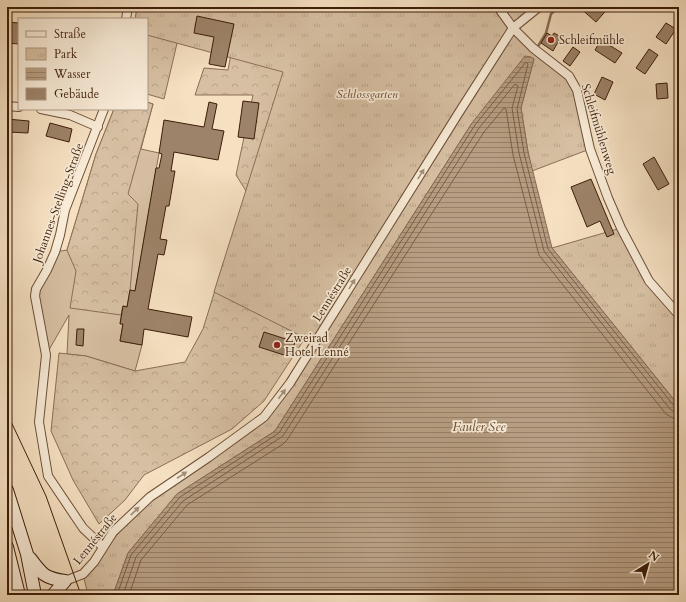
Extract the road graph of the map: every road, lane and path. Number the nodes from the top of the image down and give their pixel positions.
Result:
1 (128, 7) edge
2 (498, 7) edge
3 (539, 7) edge
4 (126, 18) edge
5 (513, 28) junction
6 (7, 106) edge
7 (18, 107) edge
8 (46, 110) edge
9 (104, 110) edge
10 (98, 127) junction
11 (679, 315) edge
12 (7, 490) edge
13 (7, 547) edge
14 (102, 547) junction
15 (27, 554) junction
16 (65, 581) junction
17 (18, 595) edge
18 (35, 595) edge
19 (53, 595) edge

1 - 4 street
2 - 5 street, Schleifmühlenweg
3 - 5 street, Lennéstraße
5 - 11 street, Schleifmühlenweg
14 -> 5 street, Lennéstraße
6 - 7 street
8 - 10 street
9 - 10 street, Johannes-Stelling-Straße
10 - 14 street, Johannes-Stelling-Straße
12 - 15 street
13 - 17 street
14 - 16 street, Lennéstraße
15 - 16 street
15 - 18 street
16 - 19 street

